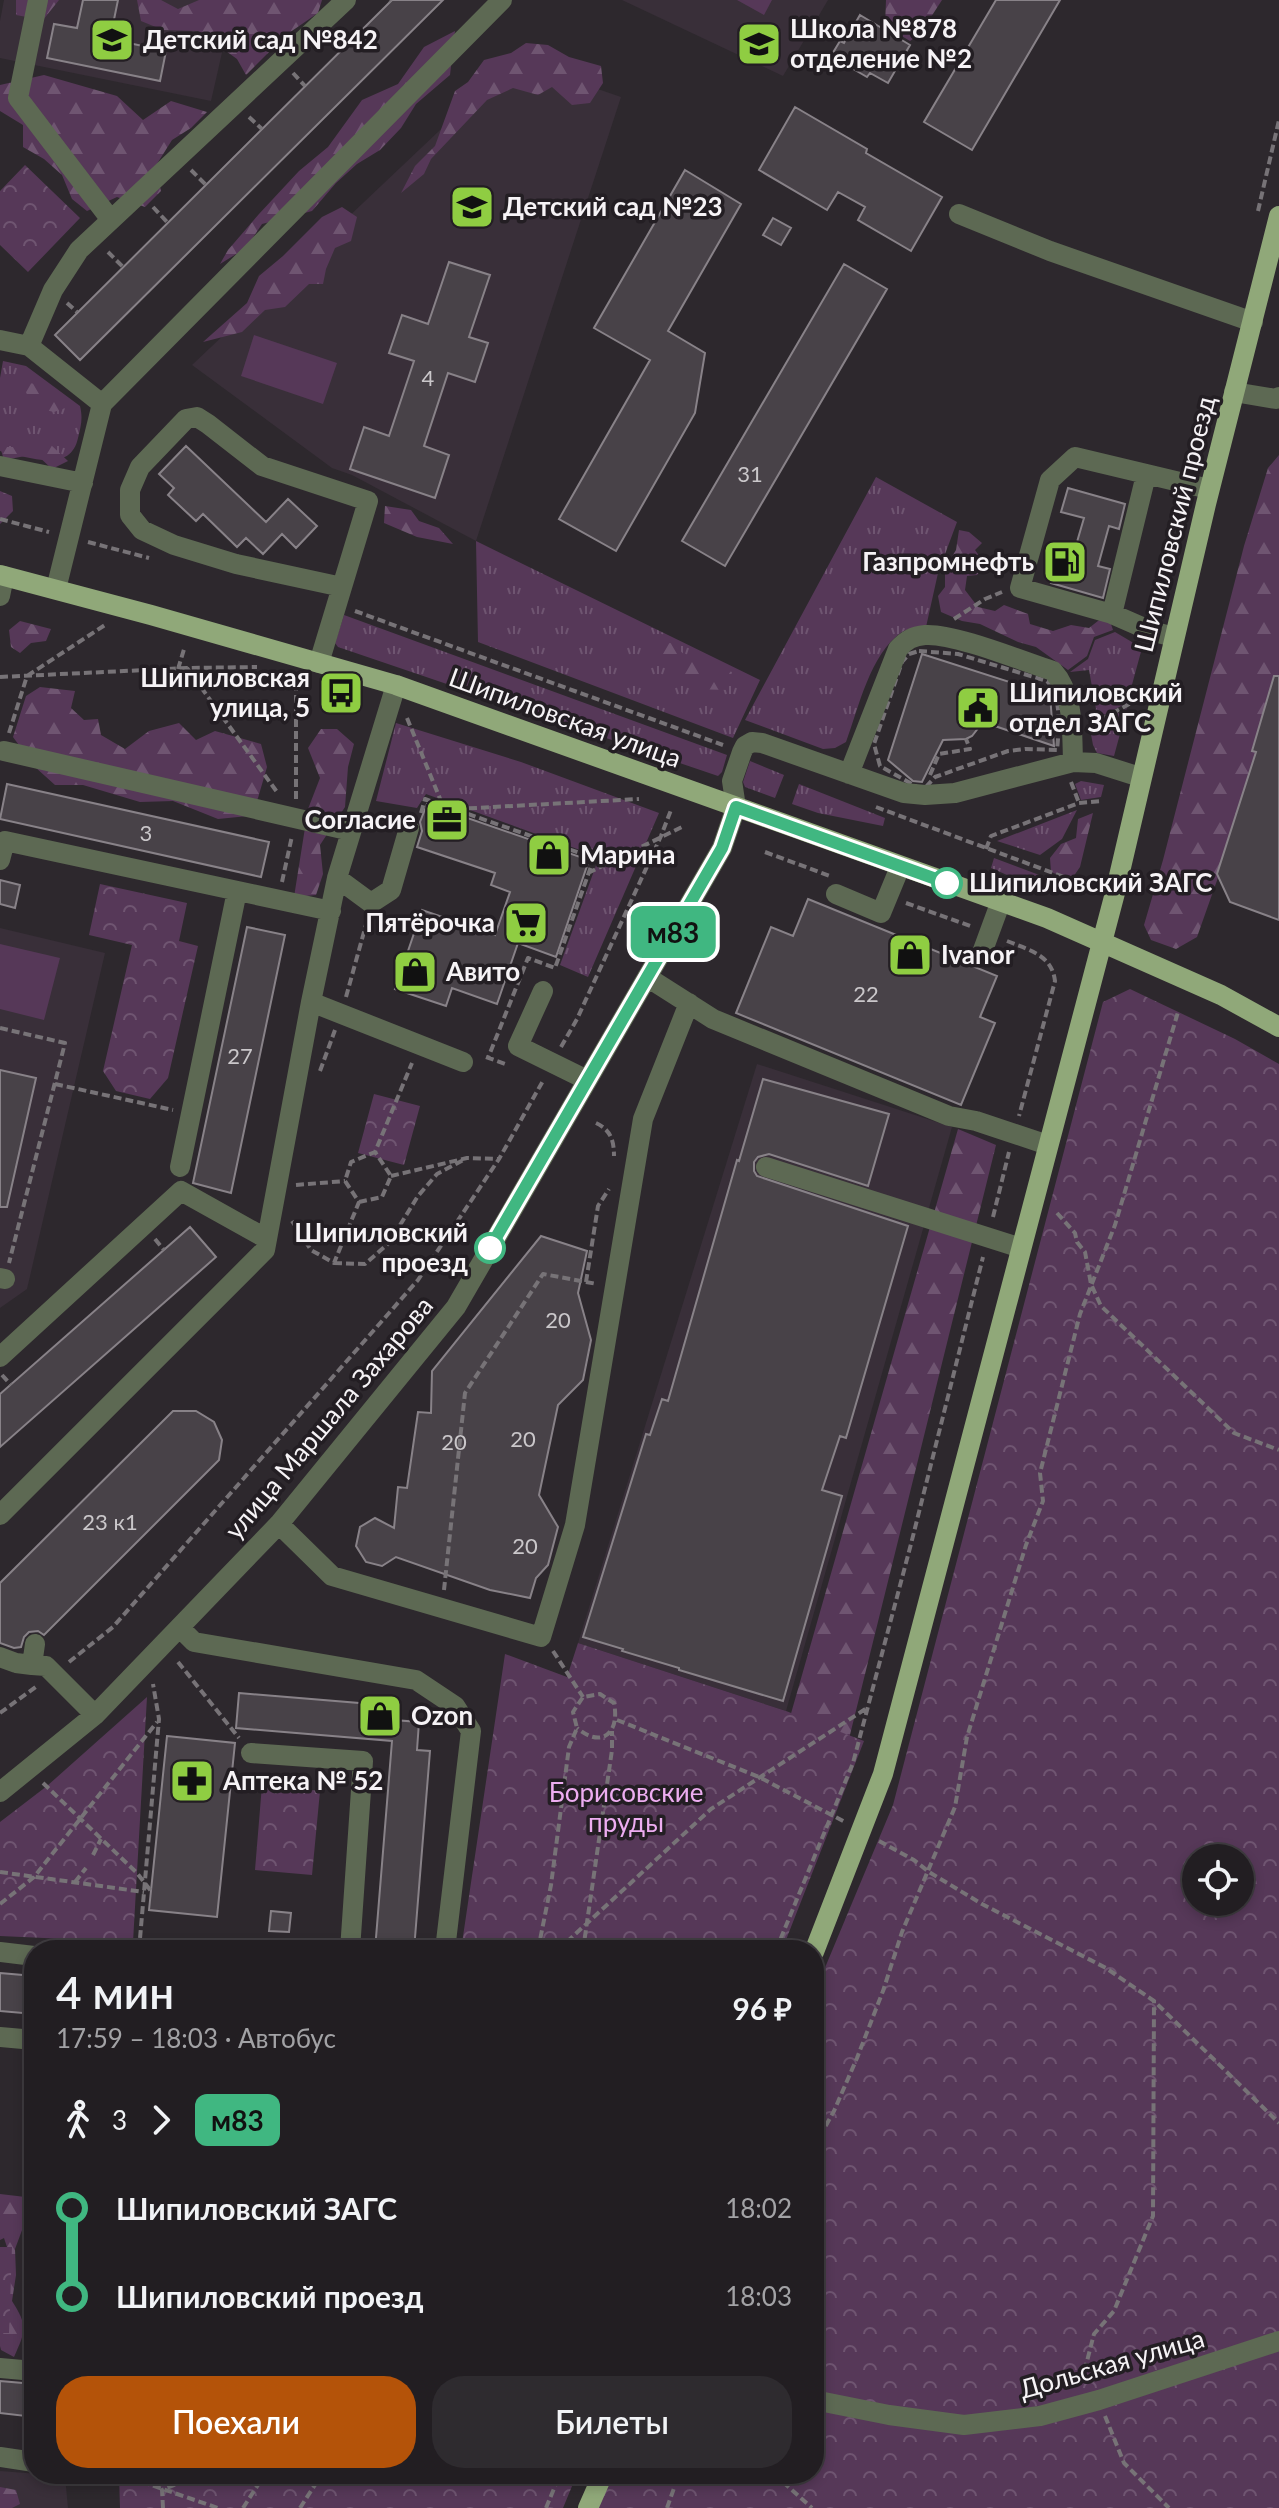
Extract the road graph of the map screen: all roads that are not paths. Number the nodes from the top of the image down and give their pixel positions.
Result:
1 (38, 0) edge
2 (346, 0) edge
3 (502, 0) edge
4 (959, 214) dead end
5 (1279, 216) edge
6 (111, 220) junction
7 (1253, 322) junction
8 (0, 340) edge
9 (29, 346) junction
10 (1234, 392) junction
11 (1279, 397) edge
12 (102, 404) junction
13 (0, 466) edge
14 (1146, 475) junction
15 (83, 483) junction
16 (1209, 489) junction
17 (1, 582) edge
18 (56, 589) junction
19 (339, 596) junction
20 (1112, 614) junction
21 (1174, 637) junction
22 (319, 663) junction
23 (396, 685) junction
24 (4, 751) road end
25 (1073, 762) junction
26 (849, 774) junction
27 (1140, 777) junction
28 (736, 807) junction
29 (409, 828) road end
30 (351, 831) junction
31 (0, 860) edge
32 (900, 867) junction
33 (337, 878) junction
34 (237, 891) junction
35 (836, 894) dead end
36 (1001, 901) junction
37 (331, 911) junction
38 (1101, 943) junction
39 (983, 950) dead end
40 (647, 977) junction
41 (543, 991) dead end
42 (311, 1002) junction
43 (689, 1003) junction
44 (1279, 1027) edge
45 (468, 1057) road end
46 (587, 1080) junction
47 (1048, 1145) junction
48 (180, 1167) dead end
49 (766, 1167) dead end
50 (267, 1239) junction
51 (1021, 1248) junction
52 (0, 1357) edge
53 (0, 1515) edge
54 (279, 1524) junction
55 (180, 1628) junction
56 (0, 1657) edge
57 (95, 1715) junction
58 (251, 1753) road end
59 (0, 1792) edge
60 (351, 1940) edge
61 (446, 1940) edge
62 (819, 1940) edge
63 (0, 1952) edge
64 (24, 1955) edge
65 (0, 2037) edge
66 (24, 2039) edge
67 (1279, 2341) edge
68 (0, 2368) edge
69 (24, 2370) edge
70 (824, 2402) edge
71 (0, 2457) edge
72 (24, 2461) edge
73 (599, 2484) edge
74 (588, 2508) edge

1 - 6 street
2 - 6 street
3 - 12 street
4 - 7 street
5 - 7 main road, Шипиловский проезд
6 - 9 street
7 - 10 main road, Шипиловский проезд
8 - 9 street
9 - 12 street
10 - 11 street
10 - 16 main road, Шипиловский проезд
12 - 15 street
13 - 15 street
14 - 16 street
14 - 20 street
14 - 20 street
15 - 18 street
16 - 21 main road, Шипиловский проезд
17 - 18 main road, Шипиловская улица
18 - 22 main road, Шипиловская улица
19 - 19 street
19 - 22 street
20 - 21 street
21 - 27 main road, Шипиловский проезд
22 - 23 main road, Шипиловская улица
23 - 28 main road, Шипиловская улица
23 - 30 street
24 - 30 street
25 - 26 street
25 - 26 street
25 - 27 street
26 - 28 street, улица Маршала Захарова
27 - 38 main road, Шипиловский проезд
28 - 32 main road, Шипиловская улица
28 - 40 street, улица Маршала Захарова
29 - 33 street
30 - 33 street
31 - 34 street
32 - 35 street
32 - 36 main road, Шипиловская улица
33 - 37 street
34 - 37 street
34 - 48 street
36 - 38 main road, Шипиловская улица
36 - 39 street
37 - 42 street
38 - 44 main road, Шипиловская улица
38 - 47 main road, Шипиловский проезд
40 - 43 street
40 - 46 street, улица Маршала Захарова
41 - 46 street
42 - 45 street
42 - 50 street
43 - 47 street
43 - 54 street
46 - 54 street, улица Маршала Захарова
47 - 51 main road, Шипиловский проезд
49 - 51 street
50 - 52 street
50 - 53 street
51 - 62 main road, Шипиловский проезд
54 - 55 street, улица Маршала Захарова
55 - 57 street, улица Маршала Захарова
55 - 61 street
56 - 57 street
57 - 59 street, улица Маршала Захарова
58 - 60 street
63 - 64 street
65 - 66 street
67 - 70 street, Дольская улица
68 - 69 street
71 - 72 street
73 - 74 main road

